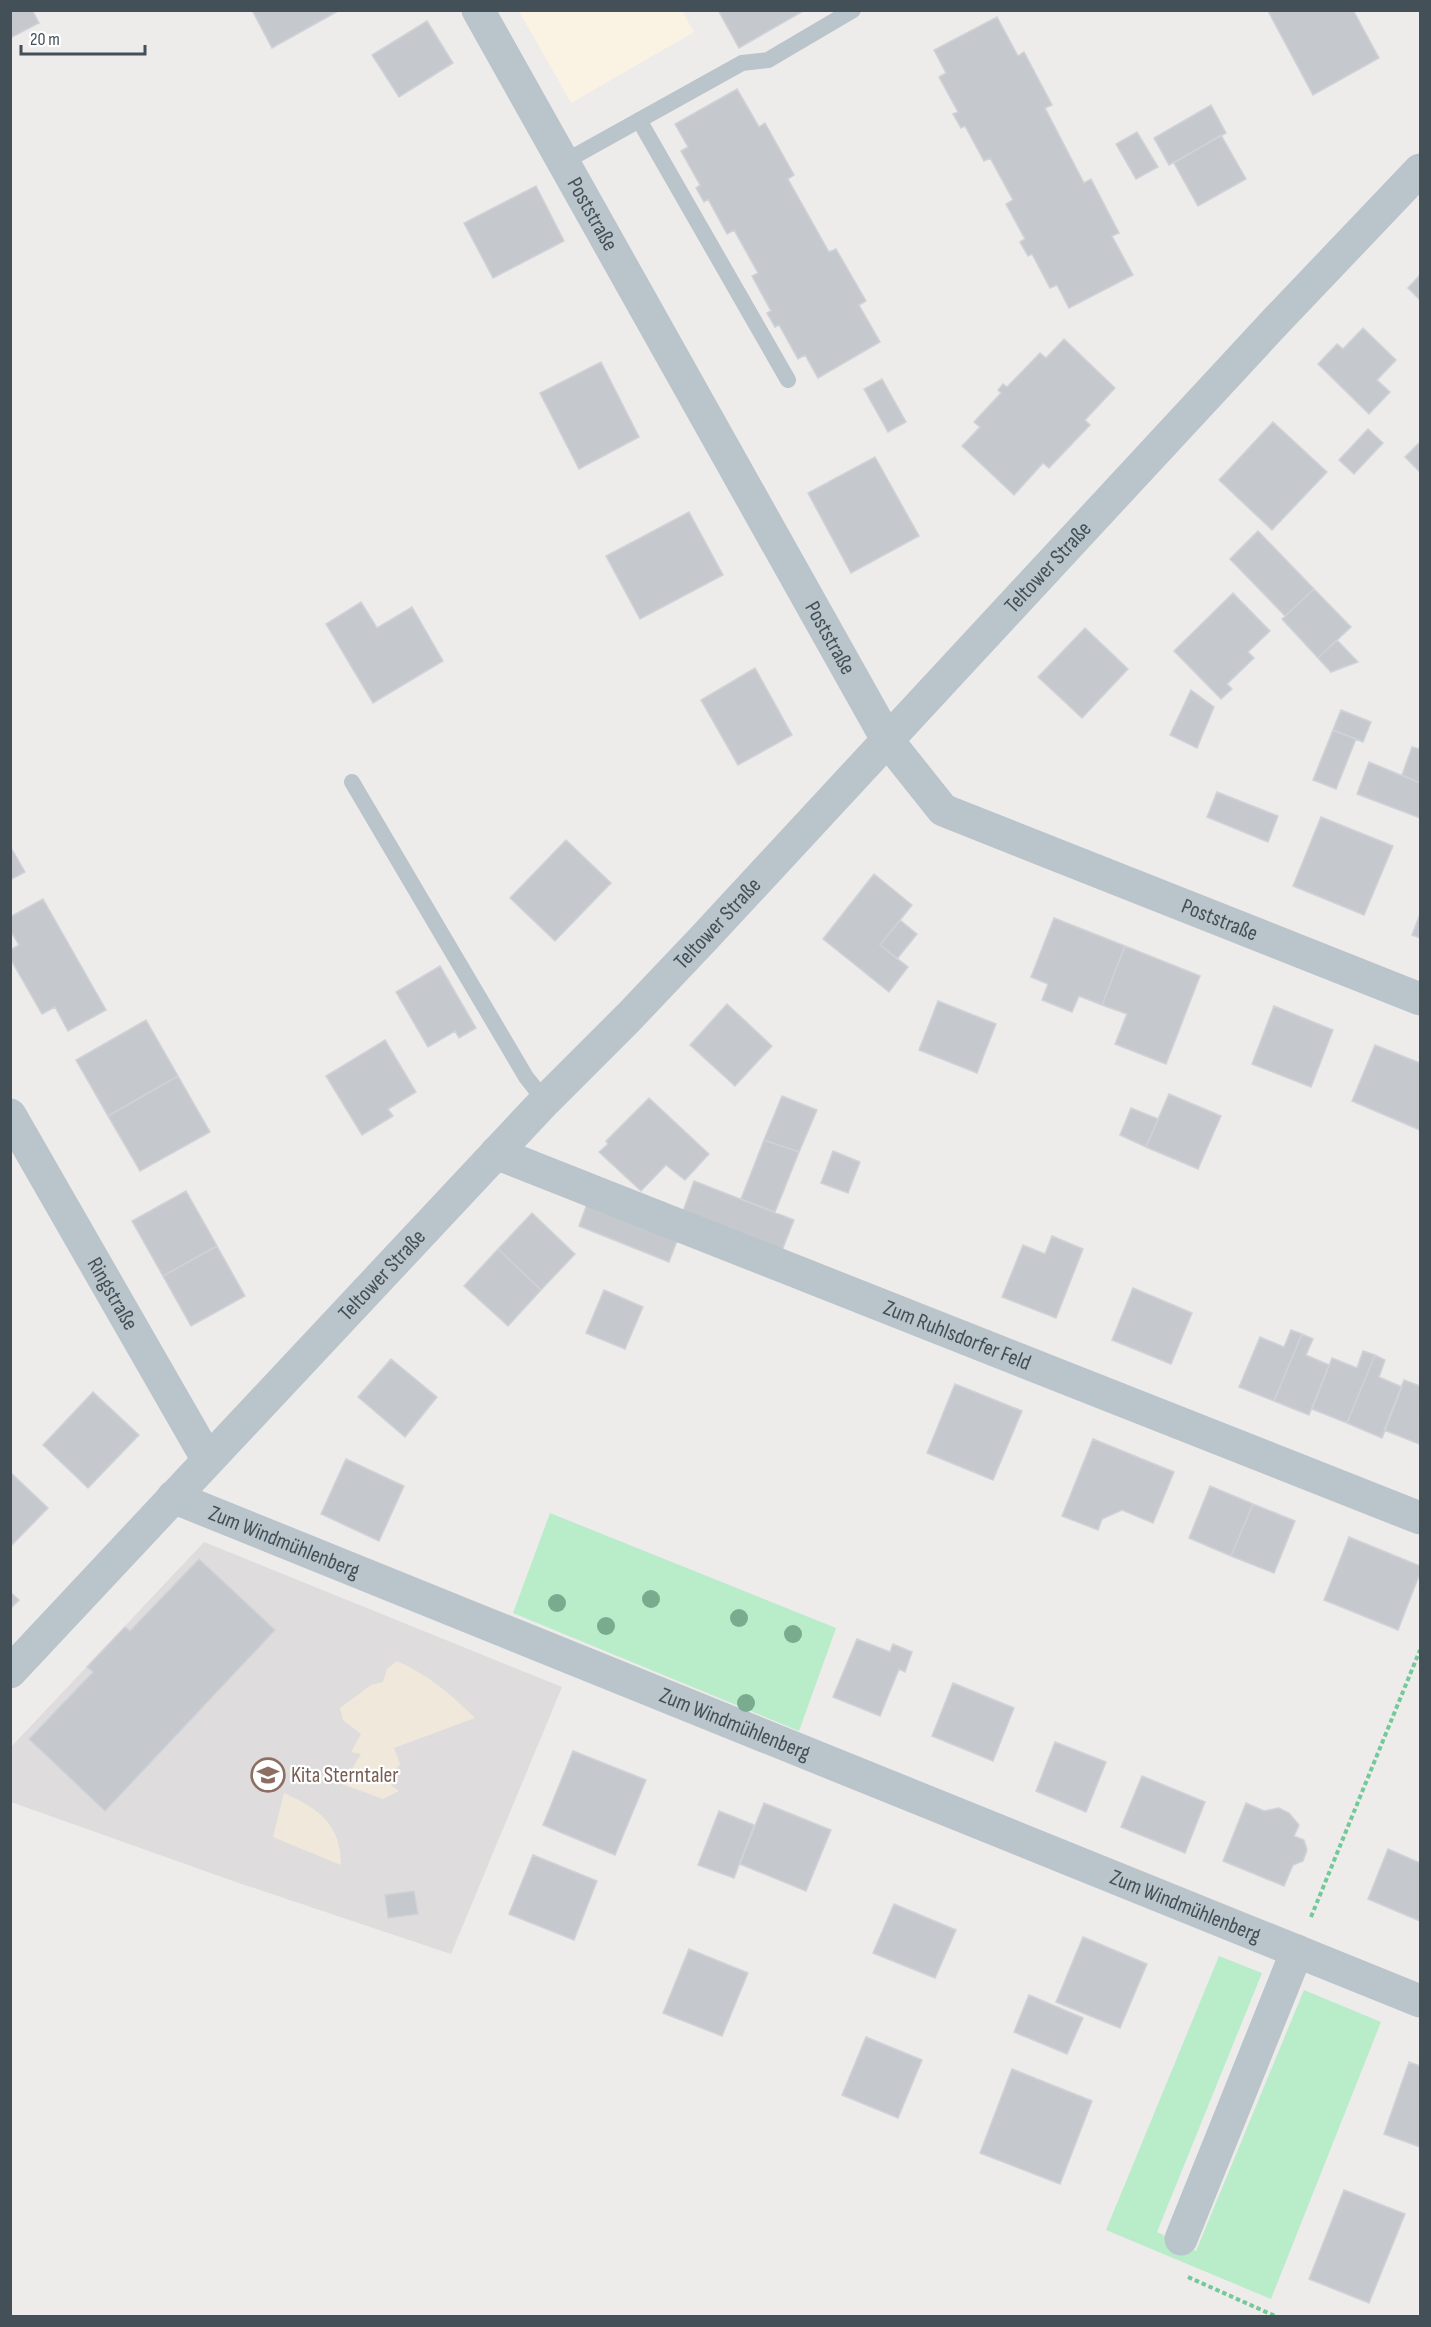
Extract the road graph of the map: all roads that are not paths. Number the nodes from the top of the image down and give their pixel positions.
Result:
1 (478, 10) edge
2 (853, 10) edge
3 (639, 120) junction
4 (564, 162) junction
5 (1420, 170) edge
6 (788, 380) dead end
7 (888, 741) junction
8 (352, 782) dead end
9 (1420, 999) edge
10 (545, 1101) junction
11 (12, 1123) edge
12 (496, 1153) junction
13 (208, 1460) junction
14 (173, 1497) junction
15 (1420, 1518) edge
16 (10, 1672) edge
17 (1297, 1951) junction
18 (1420, 2001) edge
19 (1180, 2239) road end

1 - 4 street, Poststraße
2 - 3 lane
3 - 4 lane
3 - 6 lane
4 - 7 street, Poststraße
5 - 7 street, Teltower Straße
7 - 9 street, Poststraße
7 - 10 street, Teltower Straße
8 - 10 lane
10 - 12 street, Teltower Straße
11 - 13 street, Ringstraße
12 - 13 street, Teltower Straße
12 - 15 street, Zum Ruhlsdorfer Feld
13 - 14 street, Teltower Straße
14 - 16 street, Teltower Straße
14 - 17 street, Zum Windmühlenberg
17 - 18 street, Zum Windmühlenberg
17 - 19 street

